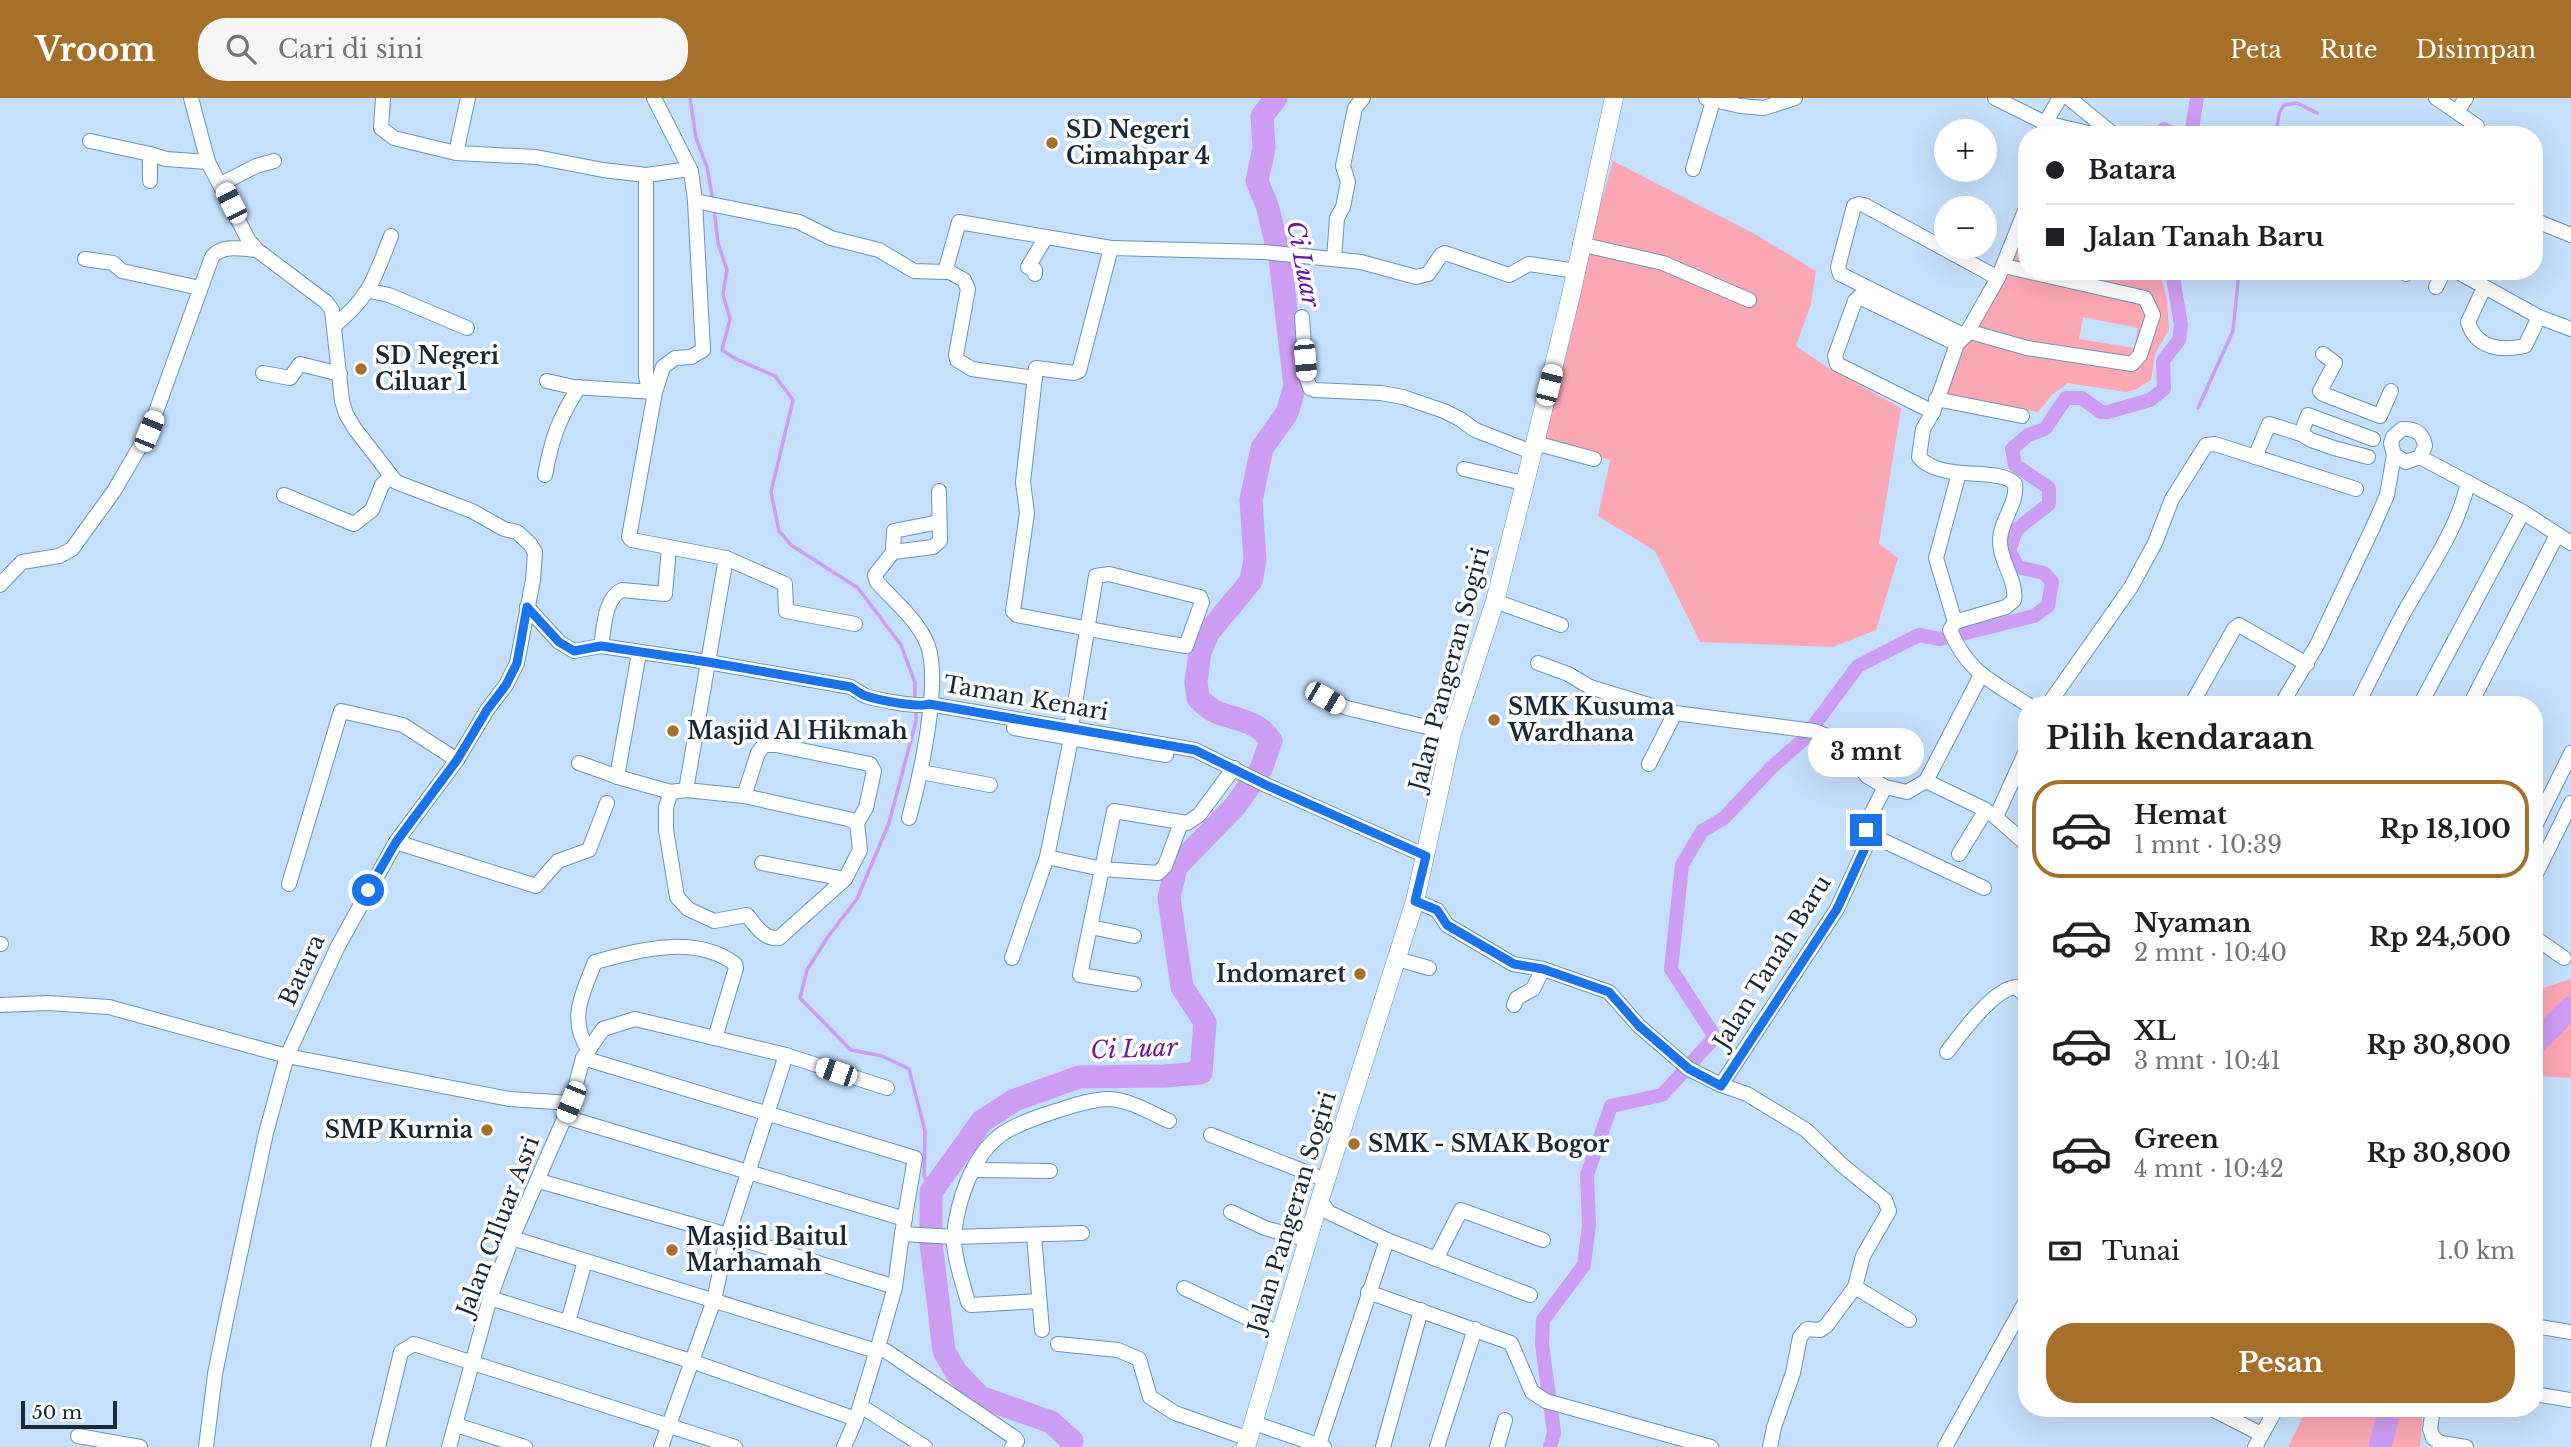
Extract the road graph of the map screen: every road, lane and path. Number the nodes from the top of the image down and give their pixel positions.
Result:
1 (191, 98) edge
2 (383, 98) edge
3 (468, 98) edge
4 (654, 98) edge
5 (1363, 98) edge
6 (1614, 98) edge
7 (1793, 98) edge
8 (1995, 98) edge
9 (2060, 98) edge
10 (2069, 98) edge
11 (2436, 98) edge
12 (2466, 98) edge
13 (1709, 100) edge
14 (2458, 111) junction
15 (2039, 126) edge
16 (2046, 126) edge
17 (2103, 126) edge
18 (2477, 126) edge
19 (90, 141) dead end
20 (456, 153) junction
21 (150, 154) junction
22 (274, 161) dead end
23 (208, 162) junction
24 (690, 169) junction
25 (1693, 169) dead end
26 (646, 175) junction
27 (150, 181) dead end
28 (221, 184) junction
29 (707, 203) junction
30 (2543, 224) edge
31 (2018, 228) edge
32 (2571, 235) edge
33 (391, 236) dead end
34 (1046, 237) junction
35 (1580, 244) junction
36 (1111, 248) junction
37 (257, 250) junction
38 (85, 259) dead end
39 (1334, 259) junction
40 (946, 270) junction
41 (1576, 271) junction
42 (2001, 272) junction
43 (1035, 274) dead end
44 (2018, 275) edge
45 (2046, 280) edge
46 (2440, 280) edge
47 (2471, 280) edge
48 (2436, 287) dead end
49 (200, 288) junction
50 (2484, 288) junction
51 (370, 290) junction
52 (1749, 300) dead end
53 (1302, 317) dead end
54 (2539, 317) junction
55 (335, 325) junction
56 (467, 328) dead end
57 (2571, 329) edge
58 (1963, 337) junction
59 (2323, 354) dead end
60 (263, 373) dead end
61 (340, 374) junction
62 (1035, 378) junction
63 (547, 381) dead end
64 (579, 387) junction
65 (652, 391) junction
66 (2391, 391) dead end
67 (2328, 396) junction
68 (1934, 406) junction
69 (2022, 416) dead end
70 (2322, 418) junction
71 (2301, 433) junction
72 (2373, 439) dead end
73 (1534, 447) junction
74 (2394, 455) junction
75 (2255, 457) junction
76 (2368, 457) dead end
77 (2420, 457) junction
78 (1594, 459) dead end
79 (1464, 469) dead end
80 (1959, 473) junction
81 (545, 475) dead end
82 (391, 476) junction
83 (2468, 482) junction
84 (1523, 483) junction
85 (2356, 489) dead end
86 (939, 491) dead end
87 (284, 495) dead end
88 (2523, 512) junction
89 (939, 522) junction
90 (2557, 535) junction
91 (2571, 543) edge
92 (669, 547) junction
93 (893, 552) junction
94 (726, 558) junction
95 (0, 585) edge
96 (1495, 601) junction
97 (527, 607) junction
98 (855, 624) dead end
99 (1561, 625) dead end
100 (1952, 626) junction
101 (1088, 630) junction
102 (601, 646) junction
103 (639, 653) junction
104 (1538, 663) dead end
105 (708, 664) junction
106 (2307, 664) junction
107 (1981, 675) junction
108 (2054, 696) edge
109 (2196, 696) edge
110 (2287, 696) edge
111 (2362, 696) edge
112 (2425, 696) edge
113 (2475, 696) edge
114 (1325, 698) dead end
115 (2018, 699) edge
116 (927, 707) junction
117 (1675, 713) junction
118 (1071, 733) junction
119 (1452, 733) junction
120 (2571, 753) edge
121 (457, 760) junction
122 (579, 763) dead end
123 (1649, 764) dead end
124 (2018, 765) edge
125 (1240, 771) junction
126 (921, 772) junction
127 (617, 777) junction
128 (1926, 781) junction
129 (990, 785) dead end
130 (1885, 787) junction
131 (678, 791) junction
132 (744, 796) junction
133 (607, 803) dead end
134 (2571, 803) edge
135 (2543, 810) edge
136 (1991, 814) junction
137 (909, 818) dead end
138 (1181, 823) junction
139 (857, 824) junction
140 (1871, 835) junction
141 (2018, 837) edge
142 (396, 842) junction
143 (1959, 854) dead end
144 (1426, 856) junction
145 (1047, 857) junction
146 (2543, 860) edge
147 (762, 863) dead end
148 (1102, 869) junction
149 (845, 879) junction
150 (289, 884) dead end
151 (1984, 888) dead end
152 (1415, 901) junction
153 (1091, 927) junction
154 (1134, 936) dead end
155 (2543, 943) edge
156 (1013, 958) dead end
157 (2564, 958) dead end
158 (1397, 959) junction
159 (1429, 968) dead end
160 (1543, 969) junction
161 (1134, 984) dead end
162 (2018, 988) edge
163 (1514, 1004) dead end
164 (0, 1005) edge
165 (715, 1038) junction
166 (1947, 1052) dead end
167 (586, 1054) junction
168 (786, 1055) junction
169 (287, 1056) junction
170 (1721, 1086) junction
171 (887, 1088) dead end
172 (571, 1102) junction
173 (768, 1114) junction
174 (565, 1117) junction
175 (1169, 1121) dead end
176 (1211, 1135) dead end
177 (974, 1170) junction
178 (1050, 1171) dead end
179 (750, 1174) junction
180 (1326, 1180) junction
181 (539, 1181) junction
182 (1320, 1199) junction
183 (1231, 1212) dead end
184 (905, 1219) junction
185 (1082, 1233) dead end
186 (728, 1235) junction
187 (908, 1235) junction
188 (1034, 1236) junction
189 (952, 1237) junction
190 (512, 1238) junction
191 (1308, 1240) junction
192 (1387, 1240) junction
193 (1544, 1240) dead end
194 (1436, 1259) junction
195 (585, 1261) junction
196 (894, 1287) junction
197 (1184, 1287) dead end
198 (1855, 1287) junction
199 (1368, 1292) junction
200 (1530, 1295) dead end
201 (490, 1298) junction
202 (714, 1300) junction
203 (1039, 1301) junction
204 (1421, 1310) junction
205 (2018, 1317) edge
206 (1909, 1320) dead end
207 (568, 1322) junction
208 (2543, 1327) edge
209 (1475, 1329) junction
210 (1042, 1330) dead end
211 (2571, 1332) edge
212 (1281, 1334) junction
213 (1058, 1344) dead end
214 (881, 1351) junction
215 (694, 1362) junction
216 (472, 1364) junction
217 (2543, 1395) edge
218 (2571, 1400) edge
219 (862, 1414) junction
220 (2224, 1417) edge
221 (2272, 1417) edge
222 (2432, 1417) edge
223 (1505, 1420) dead end
224 (456, 1425) junction
225 (667, 1427) junction
226 (78, 1436) dead end
227 (1250, 1437) edge
228 (2258, 1441) edge
229 (2440, 1445) edge
230 (140, 1447) edge
231 (206, 1447) edge
232 (378, 1447) edge
233 (449, 1447) edge
234 (525, 1447) edge
235 (661, 1447) edge
236 (735, 1447) edge
237 (844, 1447) edge
238 (925, 1447) edge
239 (1012, 1447) edge
240 (1320, 1447) edge
241 (1383, 1447) edge
242 (1437, 1447) edge
243 (1497, 1447) edge
244 (1711, 1447) edge
245 (1770, 1447) edge
246 (1945, 1447) edge
247 (2466, 1447) edge

1 - 23 street
2 - 20 street
3 - 20 street
4 - 24 street
5 - 39 street
6 - 35 street, Jalan Pangeran Sogiri
7 - 13 street
8 - 15 street
9 - 16 street
10 - 17 street
11 - 14 street
12 - 14 street
13 - 25 street
14 - 18 street
19 - 21 street
20 - 26 street
21 - 23 street
21 - 27 street
22 - 28 street
23 - 28 street
24 - 26 street
24 - 29 street
26 - 65 street
28 - 37 street
29 - 40 street
29 - 65 street
30 - 32 street
31 - 42 street
33 - 51 street
34 - 36 street
34 - 40 street
34 - 43 street
35 - 41 street, Jalan Pangeran Sogiri
35 - 52 street
36 - 39 street
36 - 62 street
37 - 49 street
37 - 55 street
38 - 49 street
39 - 41 street
40 - 62 street
41 - 73 street, Jalan Pangeran Sogiri
42 - 44 street
42 - 58 street
42 - 58 street
45 - 58 street
46 - 48 street
47 - 50 street
49 - 95 street
50 - 54 street
50 - 54 street
51 - 55 street
51 - 56 street
53 - 73 street
54 - 57 street
55 - 61 street
58 - 68 street
58 - 68 street
59 - 67 street
60 - 61 street
61 - 82 street
62 - 101 street
63 - 64 street
64 - 65 street
64 - 81 street
65 - 92 street
66 - 67 street
67 - 70 street
68 - 69 street
68 - 80 street
70 - 71 street
70 - 72 street
71 - 75 street
71 - 76 street
73 - 78 street
73 - 84 street, Jalan Pangeran Sogiri
74 - 77 street
74 - 77 street
74 - 106 street
75 - 85 street
75 - 108 street
77 - 83 street
79 - 84 street
80 - 100 street
80 - 100 street
82 - 87 street
82 - 97 street, Batara
83 - 88 street
83 - 111 street
84 - 96 street, Jalan Pangeran Sogiri
86 - 89 street
88 - 90 street
88 - 112 street
89 - 93 street
89 - 93 street
90 - 91 street
90 - 113 street
92 - 94 street
92 - 102 street
93 - 116 street
94 - 98 street
94 - 105 street
96 - 99 street
96 - 119 street, Jalan Pangeran Sogiri
97 - 102 street
97 - 121 street, Batara
100 - 107 street
101 - 101 street
101 - 118 street
102 - 103 street
103 - 105 street
103 - 127 street
104 - 117 street
105 - 116 street, Taman Kenari
105 - 131 street
106 - 109 street
106 - 110 street
107 - 115 street
107 - 128 street
114 - 119 street
116 - 118 street, Taman Kenari
116 - 126 street
117 - 123 street
117 - 130 street
118 - 125 street, Taman Kenari
118 - 145 street
119 - 144 street, Jalan Pangeran Sogiri
120 - 135 street
121 - 142 street, Batara
121 - 150 street
122 - 127 street
124 - 136 street
125 - 138 street
125 - 144 street, Taman Kenari
126 - 129 street
126 - 137 street
127 - 131 street
128 - 130 street
128 - 136 street
130 - 140 street, Jalan Tanah Baru
131 - 132 street
131 - 149 street
132 - 139 street
132 - 139 street
133 - 142 street
134 - 146 street
136 - 141 street
136 - 143 street
138 - 148 street
138 - 148 street
139 - 149 street
140 - 151 street
140 - 170 street, Jalan Tanah Baru
142 - 169 street, Batara
144 - 152 street, Jalan Pangeran Sogiri
145 - 148 street
145 - 156 street
147 - 149 street
148 - 153 street
152 - 158 street, Jalan Pangeran Sogiri
152 - 160 street
153 - 154 street
153 - 161 street
155 - 157 street
158 - 159 street
158 - 180 street, Jalan Pangeran Sogiri
160 - 163 street
160 - 170 street
162 - 166 street
164 - 169 street
165 - 167 street
165 - 167 street
165 - 168 street
167 - 172 street, Jalan CIluar Asri
167 - 173 street
168 - 171 street
168 - 173 street
169 - 172 street
169 - 231 street, Batara
170 - 198 street
172 - 174 street, Jalan CIluar Asri
173 - 179 street
173 - 184 street
174 - 179 street
174 - 181 street, Jalan CIluar Asri
175 - 177 street
176 - 180 street
177 - 178 street
177 - 189 street
179 - 184 street
179 - 186 street
180 - 182 street, Jalan Pangeran Sogiri
181 - 186 street
181 - 190 street, Jalan CIluar Asri
182 - 191 street, Jalan Pangeran Sogiri
182 - 192 street
183 - 191 street
184 - 187 street
185 - 188 street
186 - 196 street
186 - 202 street
187 - 189 street
187 - 196 street
188 - 189 street
188 - 203 street
189 - 203 street
190 - 195 street
190 - 201 street, Jalan CIluar Asri
191 - 212 street, Jalan Pangeran Sogiri
192 - 194 street
192 - 199 street
193 - 194 street
194 - 200 street
195 - 202 street
195 - 207 street
196 - 214 street
197 - 212 street
198 - 206 street
198 - 245 street
199 - 204 street
199 - 240 street
201 - 207 street
201 - 216 street, Jalan CIluar Asri
202 - 214 street
202 - 215 street
203 - 210 street
204 - 209 street
204 - 241 street
205 - 246 street
207 - 215 street
208 - 211 street
209 - 242 street
209 - 244 street
212 - 227 street, Jalan Pangeran Sogiri
213 - 227 street
214 - 219 street
214 - 239 street
215 - 219 street
215 - 225 street
216 - 224 street, Jalan CIluar Asri
216 - 225 street
216 - 232 street
217 - 218 street
219 - 237 street
219 - 238 street
220 - 228 street
221 - 228 street
222 - 229 street
223 - 243 street
224 - 233 street, Jalan CIluar Asri
224 - 234 street
225 - 235 street
225 - 236 street
226 - 230 street
227 - 240 street
229 - 247 street

